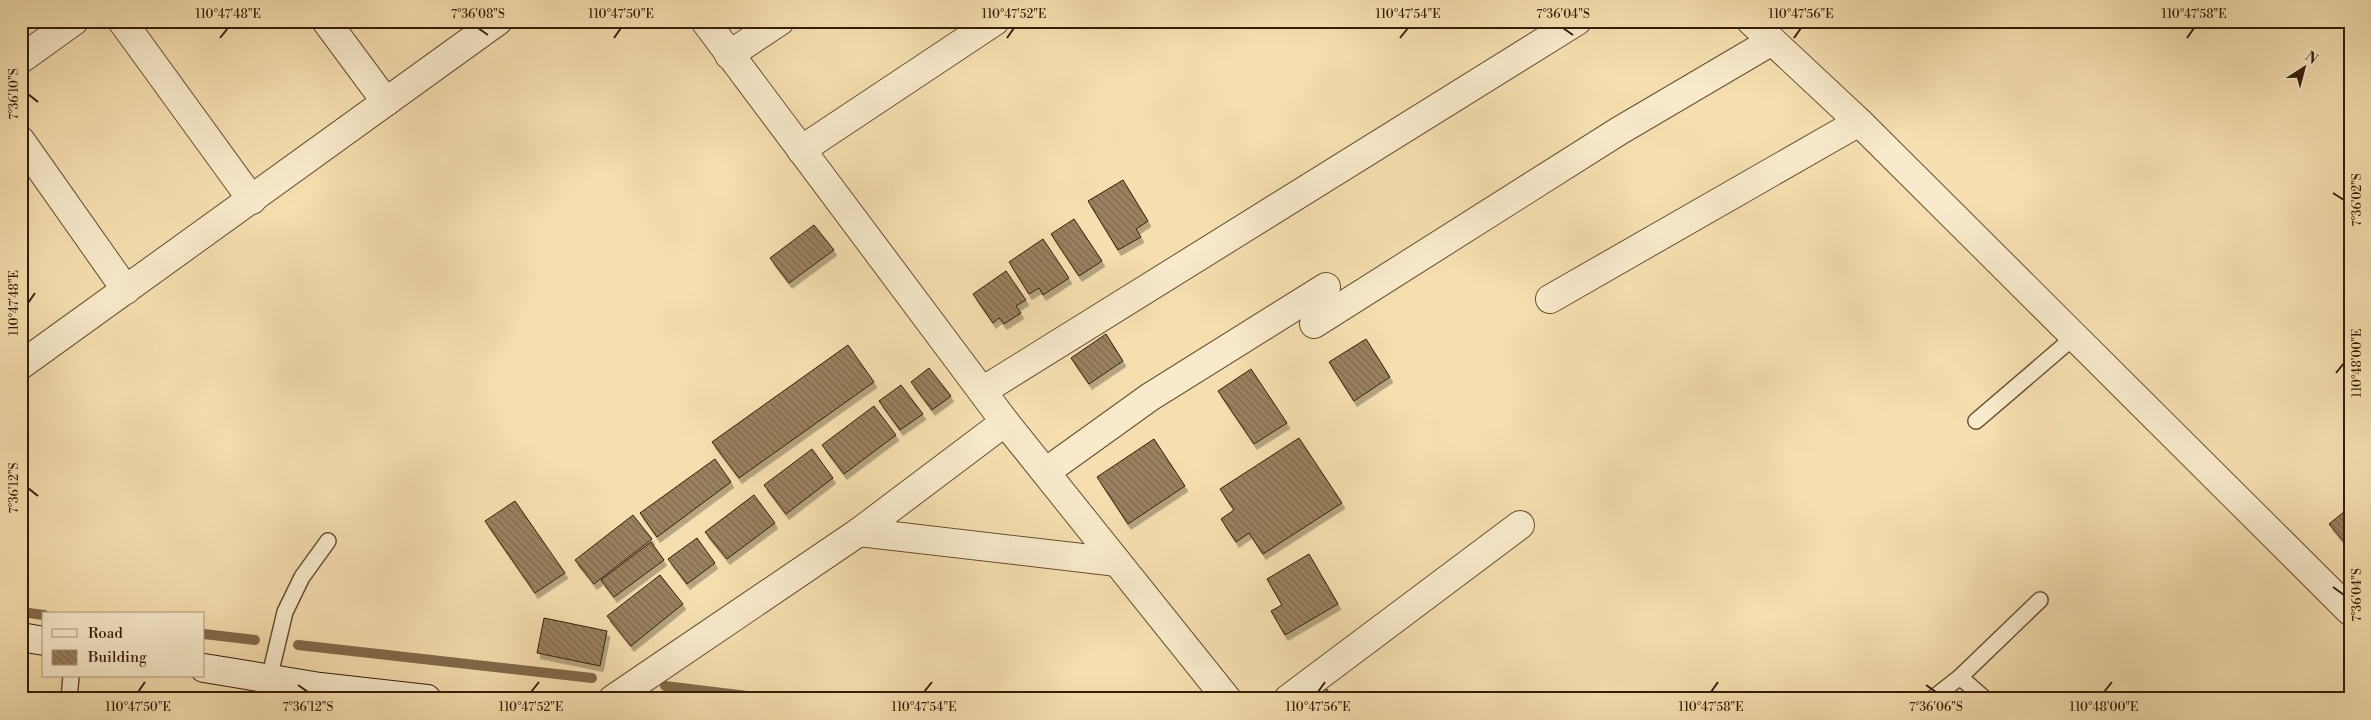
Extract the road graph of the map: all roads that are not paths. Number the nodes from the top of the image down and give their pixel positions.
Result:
1 (74, 21) edge
2 (122, 21) edge
3 (326, 21) edge
4 (498, 21) edge
5 (705, 21) edge
6 (780, 21) edge
7 (995, 21) edge
8 (1577, 21) edge
9 (1751, 21) edge
10 (1772, 41) junction
11 (728, 55) junction
12 (21, 59) edge
13 (386, 102) junction
14 (1859, 122) junction
15 (21, 141) edge
16 (801, 150) junction
17 (252, 200) junction
18 (1326, 287) dead end
19 (126, 290) junction
20 (1550, 299) dead end
21 (1314, 324) dead end
22 (2074, 337) junction
23 (21, 364) edge
24 (984, 390) junction
25 (1976, 420) dead end
26 (1006, 422) junction
27 (1047, 471) junction
28 (1520, 525) dead end
29 (860, 532) junction
30 (328, 541) dead end
31 (1117, 562) junction
32 (2040, 600) dead end
33 (2350, 612) edge
34 (21, 637) edge
35 (42, 641) edge
36 (205, 668) edge
37 (1960, 677) junction
38 (70, 678) edge
39 (269, 678) junction
40 (319, 693) edge
41 (69, 699) edge
42 (427, 699) edge
43 (613, 699) edge
44 (1227, 699) edge
45 (1288, 699) edge
46 (1932, 699) edge
47 (1985, 699) edge

1 - 12 street
2 - 17 street
3 - 13 street
4 - 13 street
5 - 11 street
6 - 11 street
7 - 16 street
8 - 24 street
9 - 10 street
10 - 14 street
10 - 21 street
11 - 16 street
13 - 17 street
14 - 20 street
14 - 22 street
15 - 19 street
16 - 24 street
17 - 19 street
18 - 27 street
19 - 23 street
22 - 25 lane
22 - 33 street
24 - 26 street
26 - 27 street
26 - 29 street
27 - 31 street
28 - 45 street
29 - 31 street
29 - 43 street
30 - 39 lane
31 - 44 street
32 - 37 lane
34 - 35 street
36 - 39 street
37 - 46 lane
37 - 47 lane
38 - 41 lane
39 - 40 street
40 - 42 street

